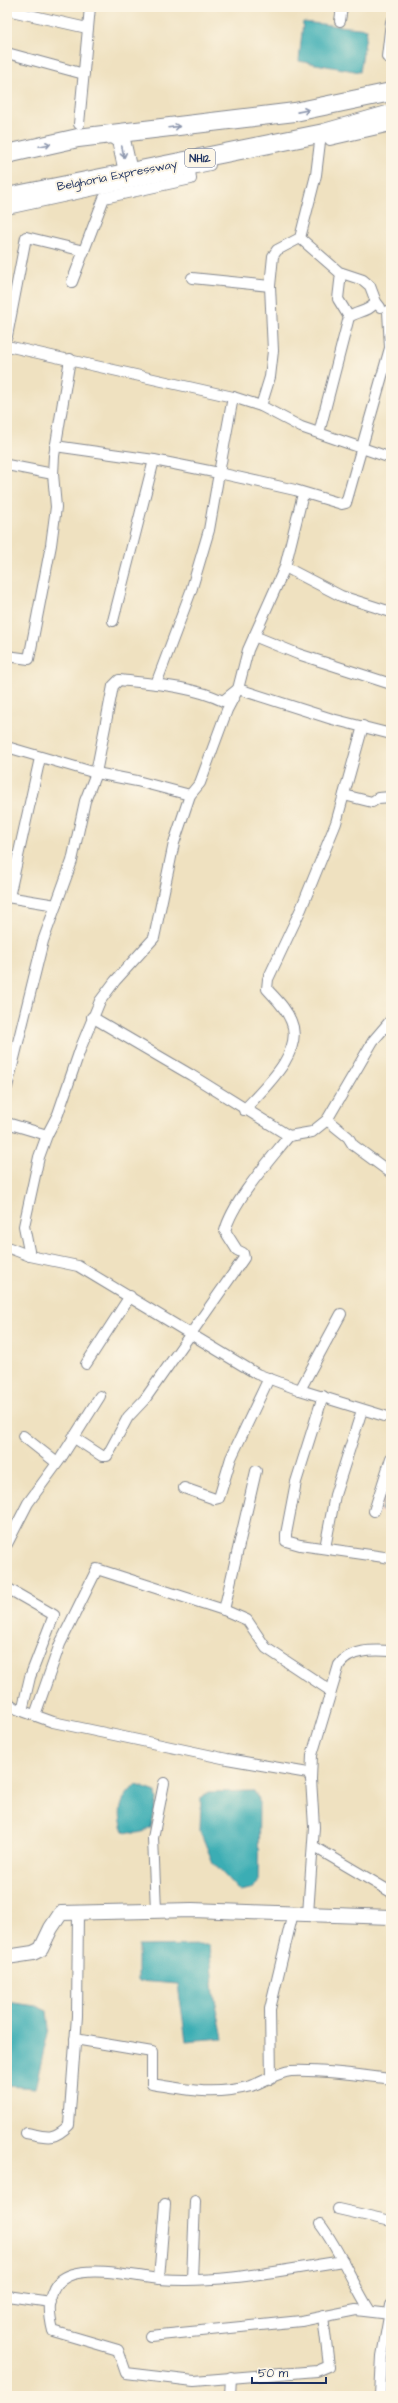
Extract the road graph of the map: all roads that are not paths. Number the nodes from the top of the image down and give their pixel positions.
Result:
1 (90, 7) edge
2 (342, 7) edge
3 (7, 10) edge
4 (340, 21) dead end
5 (391, 22) edge
6 (88, 28) junction
7 (7, 52) edge
8 (386, 57) dead end
9 (84, 74) junction
10 (391, 92) edge
11 (391, 114) edge
12 (79, 124) dead end
13 (391, 126) edge
14 (113, 134) junction
15 (322, 138) junction
16 (7, 154) edge
17 (190, 169) junction
18 (124, 174) junction
19 (7, 197) edge
20 (7, 209) edge
21 (300, 238) junction
22 (84, 252) junction
23 (341, 273) junction
24 (192, 278) dead end
25 (72, 282) dead end
26 (270, 286) junction
27 (376, 302) junction
28 (389, 311) edge
29 (349, 317) junction
30 (7, 336) edge
31 (7, 346) edge
32 (70, 359) junction
33 (233, 397) junction
34 (261, 406) junction
35 (319, 433) junction
36 (55, 446) junction
37 (362, 449) junction
38 (391, 458) edge
39 (154, 460) junction
40 (7, 465) edge
41 (219, 473) junction
42 (53, 474) junction
43 (303, 494) junction
44 (285, 567) junction
45 (391, 612) edge
46 (113, 621) dead end
47 (254, 636) junction
48 (7, 656) edge
49 (156, 684) junction
50 (391, 684) edge
51 (238, 689) junction
52 (363, 726) junction
53 (391, 734) edge
54 (7, 747) edge
55 (40, 758) junction
56 (96, 774) junction
57 (190, 795) junction
58 (344, 795) junction
59 (391, 797) edge
60 (8, 897) edge
61 (56, 905) junction
62 (92, 1017) junction
63 (391, 1020) edge
64 (11, 1061) edge
65 (7, 1087) edge
66 (244, 1110) junction
67 (327, 1120) junction
68 (7, 1123) edge
69 (47, 1135) junction
70 (289, 1136) junction
71 (391, 1174) edge
72 (7, 1247) edge
73 (30, 1256) junction
74 (130, 1296) junction
75 (341, 1314) dead end
76 (190, 1334) junction
77 (86, 1364) dead end
78 (269, 1378) junction
79 (300, 1390) junction
80 (100, 1396) dead end
81 (323, 1396) junction
82 (362, 1410) junction
83 (391, 1418) edge
84 (23, 1436) dead end
85 (73, 1438) junction
86 (391, 1458) edge
87 (57, 1463) junction
88 (256, 1471) dead end
89 (184, 1488) dead end
90 (374, 1511) dead end
91 (7, 1544) edge
92 (324, 1548) junction
93 (391, 1558) edge
94 (7, 1588) edge
95 (224, 1610) junction
96 (391, 1651) edge
97 (331, 1691) junction
98 (7, 1702) edge
99 (29, 1713) junction
100 (312, 1779) junction
101 (164, 1783) dead end
102 (313, 1846) junction
103 (391, 1892) edge
104 (156, 1910) junction
105 (78, 1912) junction
106 (294, 1913) junction
107 (308, 1914) junction
108 (391, 1917) edge
109 (7, 1957) edge
110 (75, 2039) junction
111 (271, 2079) junction
112 (391, 2079) edge
113 (26, 2133) dead end
114 (196, 2201) dead end
115 (165, 2204) dead end
116 (338, 2209) dead end
117 (391, 2221) edge
118 (320, 2224) dead end
119 (343, 2261) junction
120 (159, 2279) junction
121 (192, 2279) junction
122 (7, 2296) edge
123 (51, 2302) junction
124 (390, 2309) edge
125 (370, 2311) junction
126 (323, 2316) junction
127 (150, 2336) dead end
128 (231, 2378) junction
129 (230, 2396) edge
130 (380, 2396) edge

1 - 6 street
2 - 4 street
3 - 6 street
5 - 8 street
6 - 9 street
7 - 9 street
9 - 12 street
14 -> 10 highway
11 - 15 highway, Belghoria Expressway / NH12
13 - 15 street
16 -> 14 highway
14 -> 18 highway
15 - 17 street
15 - 18 highway, Belghoria Expressway / NH12
15 - 21 street
17 - 20 street
17 - 22 street
18 - 19 highway, Belghoria Expressway / NH12
21 - 23 street
21 - 26 street
22 - 25 street
22 - 30 street
23 - 27 street
23 - 29 street
24 - 26 street
26 - 34 street
27 - 28 street
27 - 29 street
28 - 37 street
29 - 35 street
31 - 32 street
32 - 33 street
32 - 36 street
33 - 34 street
33 - 41 street
34 - 35 street
35 - 37 street
36 - 39 street
36 - 42 street
37 - 38 street
37 - 43 street
39 - 41 street
39 - 46 street
40 - 42 street
41 - 43 street
41 - 49 street
42 - 48 street
43 - 44 street
44 - 45 street
44 - 47 street
47 - 50 street
47 - 51 street
49 - 51 street
49 - 56 street
51 - 52 street
51 - 57 street
52 - 53 street
52 - 58 street
54 - 55 street
55 - 56 street
55 - 60 street
56 - 57 street
56 - 61 street
57 - 62 street
58 - 59 street
58 - 66 street
60 - 61 street
61 - 64 street
62 - 66 street
62 - 69 street
63 - 67 street
64 - 65 street
66 - 70 street
67 - 70 street
67 - 71 street
68 - 69 street
69 - 73 street
70 - 76 street
72 - 73 street
73 - 74 street
74 - 76 street
74 - 77 street
75 - 79 street
76 - 78 street
76 - 85 street
78 - 79 street
78 - 89 street
79 - 81 street
80 - 85 street
81 - 82 street
81 - 92 street
82 - 83 street
82 - 92 street
84 - 87 street
85 - 87 street
86 - 90 street
87 - 91 street
88 - 95 street
92 - 93 street
94 - 99 street
95 - 97 street
95 - 99 street
96 - 97 street
97 - 100 street
98 - 99 street
99 - 100 street
100 - 102 street
101 - 104 street
102 - 103 street
102 - 107 street
104 - 105 street
104 - 106 street
105 - 109 street
105 - 110 street
106 - 107 street
106 - 111 street
107 - 108 street
110 - 111 street
110 - 113 street
111 - 112 street
114 - 121 street
115 - 120 street
116 - 117 street
118 - 119 street
119 - 121 street
119 - 125 street
120 - 121 street
120 - 123 street
122 - 123 street
123 - 128 street
124 - 125 street
124 - 130 street
125 - 126 street
126 - 127 street
126 - 128 street
128 - 129 street

